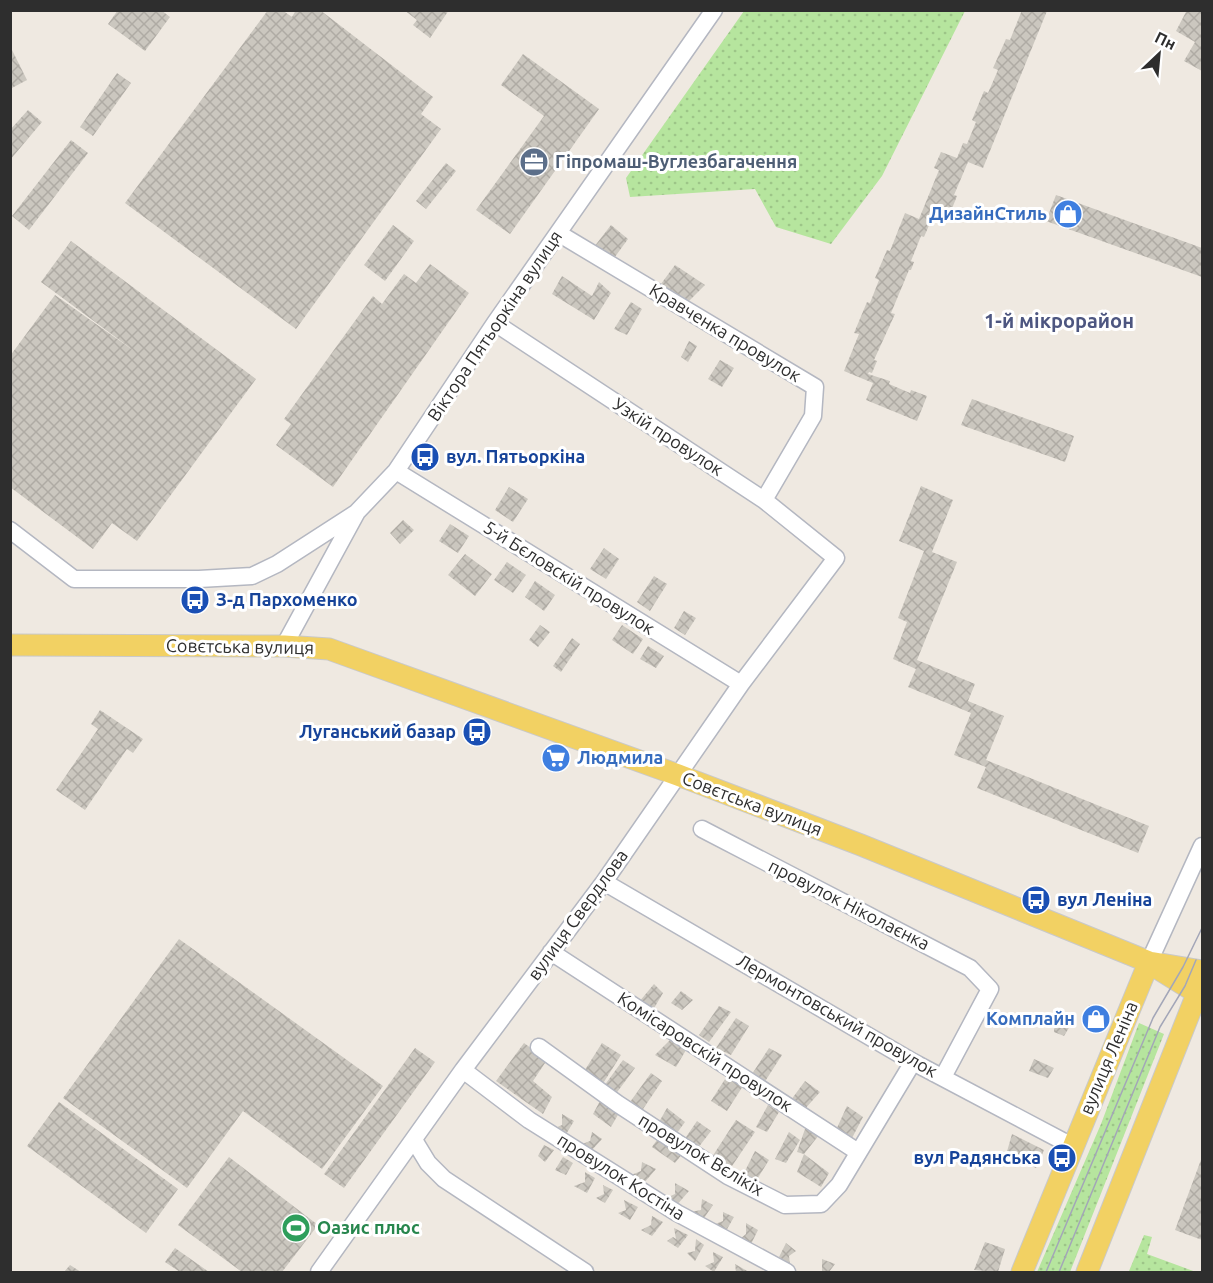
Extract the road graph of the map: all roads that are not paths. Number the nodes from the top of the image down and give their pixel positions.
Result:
1 (714, 10) edge
2 (558, 233) junction
3 (495, 323) junction
4 (396, 471) junction
5 (764, 500) junction
6 (357, 512) junction
7 (10, 530) edge
8 (836, 558) joint
9 (10, 645) edge
10 (284, 646) junction
11 (741, 684) junction
12 (678, 776) junction
13 (702, 829) dead end
14 (1203, 846) edge
15 (604, 882) junction
16 (551, 952) junction
17 (1149, 962) junction
18 (1201, 984) edge
19 (539, 1047) dead end
20 (913, 1062) junction
21 (463, 1070) junction
22 (942, 1077) junction
23 (414, 1140) junction
24 (1072, 1146) junction
25 (858, 1152) junction
26 (319, 1272) edge
27 (585, 1272) edge
28 (787, 1272) edge
29 (1022, 1272) edge
30 (1087, 1272) edge

1 - 2 street, Віктора Пятьоркіна вулиця
2 - 3 street, Віктора Пятьоркіна вулиця
2 - 5 street, Кравченка провулок
3 - 4 street, Віктора Пятьоркіна вулиця
3 - 5 street, Узкій провулок
4 - 6 street, Віктора Пятьоркіна вулиця
4 - 11 street, 5-й Бєловскій провулок
5 - 8 street, Узкій провулок
6 - 7 street
6 - 10 street, Віктора Пятьоркіна вулиця
8 - 11 street, вулиця Свердлова
9 - 10 main road, Совєтська вулиця
10 - 12 main road, Совєтська вулиця
11 - 12 street, вулиця Свердлова
12 - 15 street, вулиця Свердлова
12 - 17 main road, Совєтська вулиця
13 - 22 street, провулок Ніколаєнка
14 - 17 street, вулиця Леніна
15 - 16 street, вулиця Свердлова
15 - 20 street, Лермонтовський провулок
16 - 21 street, вулиця Свердлова
16 - 25 street, Комісаровскій провулок
17 - 18 main road, Совєтська вулиця
17 - 24 main road, вулиця Леніна
18 - 30 main road
19 - 25 street, провулок Вєлікіх
20 - 22 street, Лермонтовський провулок
20 - 25 street, провулок Вєлікіх
21 - 23 street, вулиця Свердлова
21 - 28 street, провулок Костіна
22 - 24 street, Лермонтовський провулок
23 - 26 street, вулиця Свердлова
23 - 27 street
24 - 29 main road, вулиця Леніна

